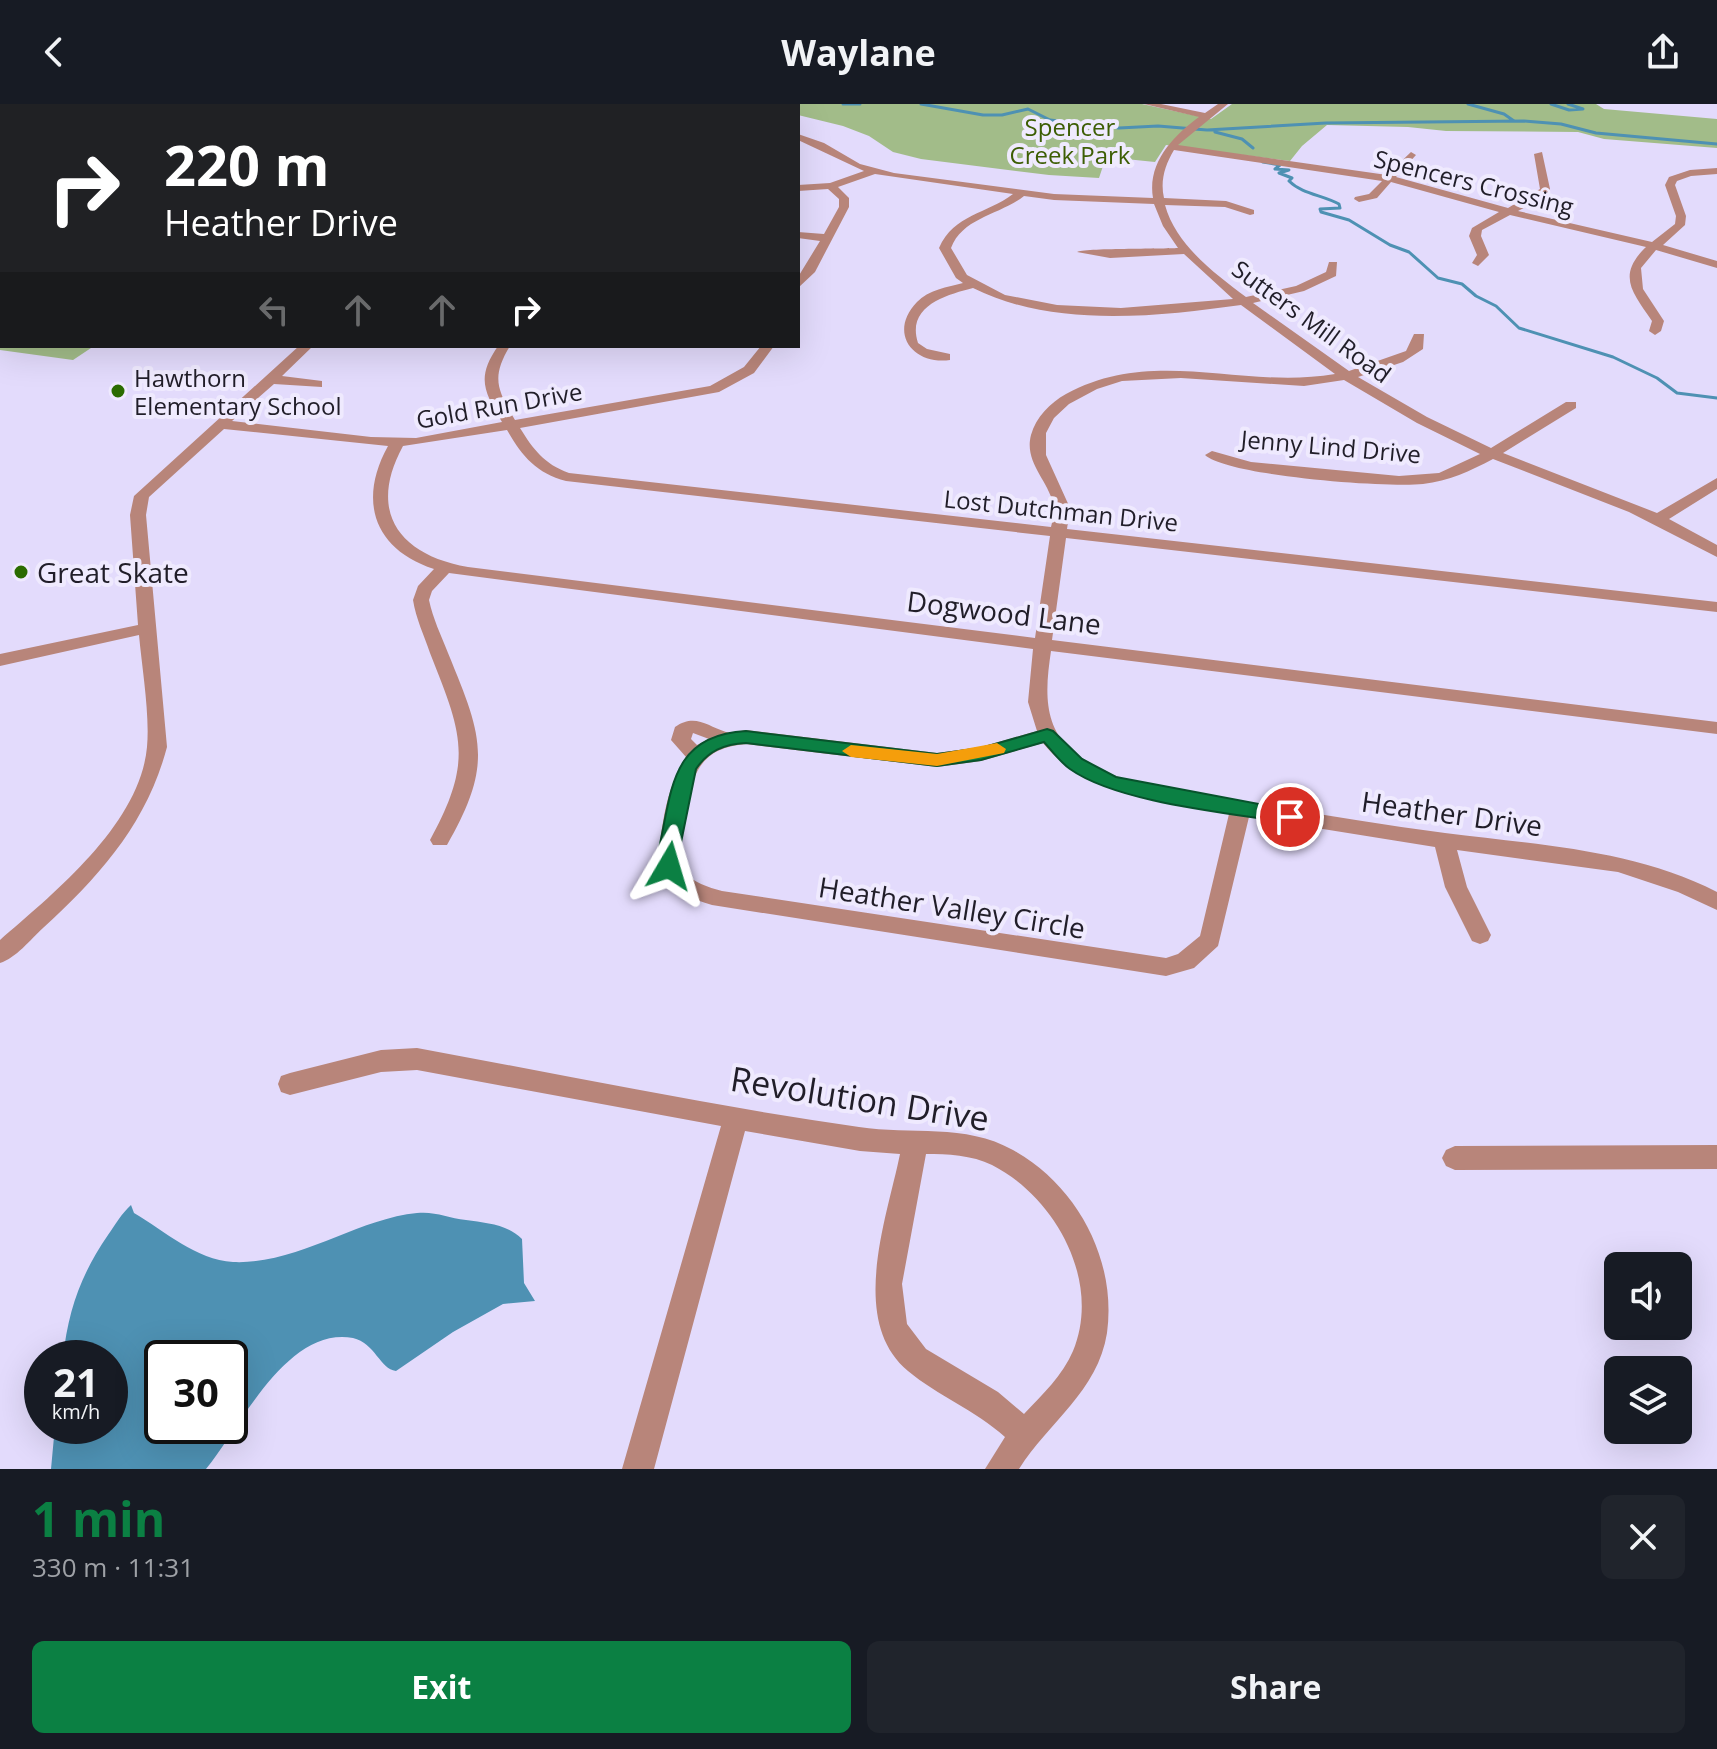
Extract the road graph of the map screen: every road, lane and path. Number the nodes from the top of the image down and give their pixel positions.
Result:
1 (1148, 104) edge
2 (1224, 104) edge
3 (1206, 116) junction
4 (800, 138) edge
5 (1171, 147) junction
6 (1539, 154) dead end
7 (1411, 155) dead end
8 (1717, 171) edge
9 (871, 172) junction
10 (1392, 178) junction
11 (831, 186) junction
12 (800, 188) edge
13 (1021, 193) junction
14 (1359, 199) dead end
15 (1160, 201) junction
16 (1250, 212) dead end
17 (1508, 212) junction
18 (800, 235) edge
19 (828, 238) junction
20 (1655, 246) junction
21 (1185, 251) junction
22 (1083, 252) dead end
23 (1478, 263) dead end
24 (1333, 264) dead end
25 (1717, 265) edge
26 (800, 282) edge
27 (973, 284) junction
28 (1243, 302) junction
29 (1655, 331) dead end
30 (1419, 337) dead end
31 (305, 348) edge
32 (503, 348) edge
33 (766, 348) edge
34 (945, 357) dead end
35 (1343, 376) junction
36 (269, 379) junction
37 (317, 384) dead end
38 (1571, 405) dead end
39 (219, 424) junction
40 (513, 427) junction
41 (397, 443) junction
42 (1489, 453) junction
43 (1212, 455) dead end
44 (1717, 483) edge
45 (1658, 519) junction
46 (1060, 534) junction
47 (1717, 552) edge
48 (445, 567) junction
49 (1717, 607) edge
50 (148, 628) junction
51 (1043, 643) junction
52 (0, 660) edge
53 (1717, 728) edge
54 (1047, 735) junction
55 (1241, 808) junction
56 (440, 840) dead end
57 (1444, 841) junction
58 (1717, 902) edge
59 (1480, 935) dead end
60 (0, 954) edge
61 (290, 1084) dead end
62 (736, 1117) junction
63 (915, 1141) junction
64 (1717, 1157) edge
65 (1455, 1158) dead end
66 (1025, 1435) junction
67 (638, 1469) edge
68 (1001, 1469) edge

1 - 3 street
2 - 3 street, Sutters Mill Road
3 - 5 street, Sutters Mill Road
4 - 9 street
5 - 10 street, Spencers Crossing
5 - 15 street, Sutters Mill Road
6 - 17 street
7 - 10 street
8 - 20 street
9 - 11 street
9 - 13 street
10 - 14 street
10 - 17 street, Spencers Crossing
11 - 12 street
11 - 19 street
13 - 15 street
13 - 27 street
15 - 16 street
15 - 21 street, Sutters Mill Road
17 - 20 street, Spencers Crossing
17 - 23 street
18 - 19 street
19 - 26 street
20 - 25 street, Spencers Crossing
20 - 29 street
21 - 22 street
21 - 28 street, Sutters Mill Road
24 - 28 street
27 - 28 street
27 - 34 street
28 - 35 street, Sutters Mill Road
30 - 35 street
31 - 36 street
32 - 40 street, Lost Dutchman Drive
33 - 40 street, Gold Run Drive
35 - 42 street, Sutters Mill Road
35 - 46 street
36 - 37 street
36 - 39 street
38 - 42 street, Jenny Lind Drive
39 - 41 street, Gold Run Drive
39 - 50 street
40 - 41 street, Gold Run Drive
40 - 46 street, Lost Dutchman Drive
41 - 48 street, Dogwood Lane
42 - 43 street, Jenny Lind Drive
42 - 45 street, Sutters Mill Road
44 - 45 street
45 - 47 street, Sutters Mill Road
46 - 49 street, Lost Dutchman Drive
46 - 51 street
48 - 51 street, Dogwood Lane
48 - 56 street
50 - 52 street
50 - 60 street
51 - 53 street, Dogwood Lane
51 - 54 street
54 - 55 street, Heather Drive
54 - 55 street, Heather Valley Circle
55 - 57 street, Heather Drive
57 - 58 street, Heather Drive
57 - 59 street
61 - 62 street, Revolution Drive
62 - 63 street, Revolution Drive
62 - 67 street
63 - 66 street
63 - 66 street, Revolution Drive
64 - 65 street
66 - 68 street, Revolution Drive

